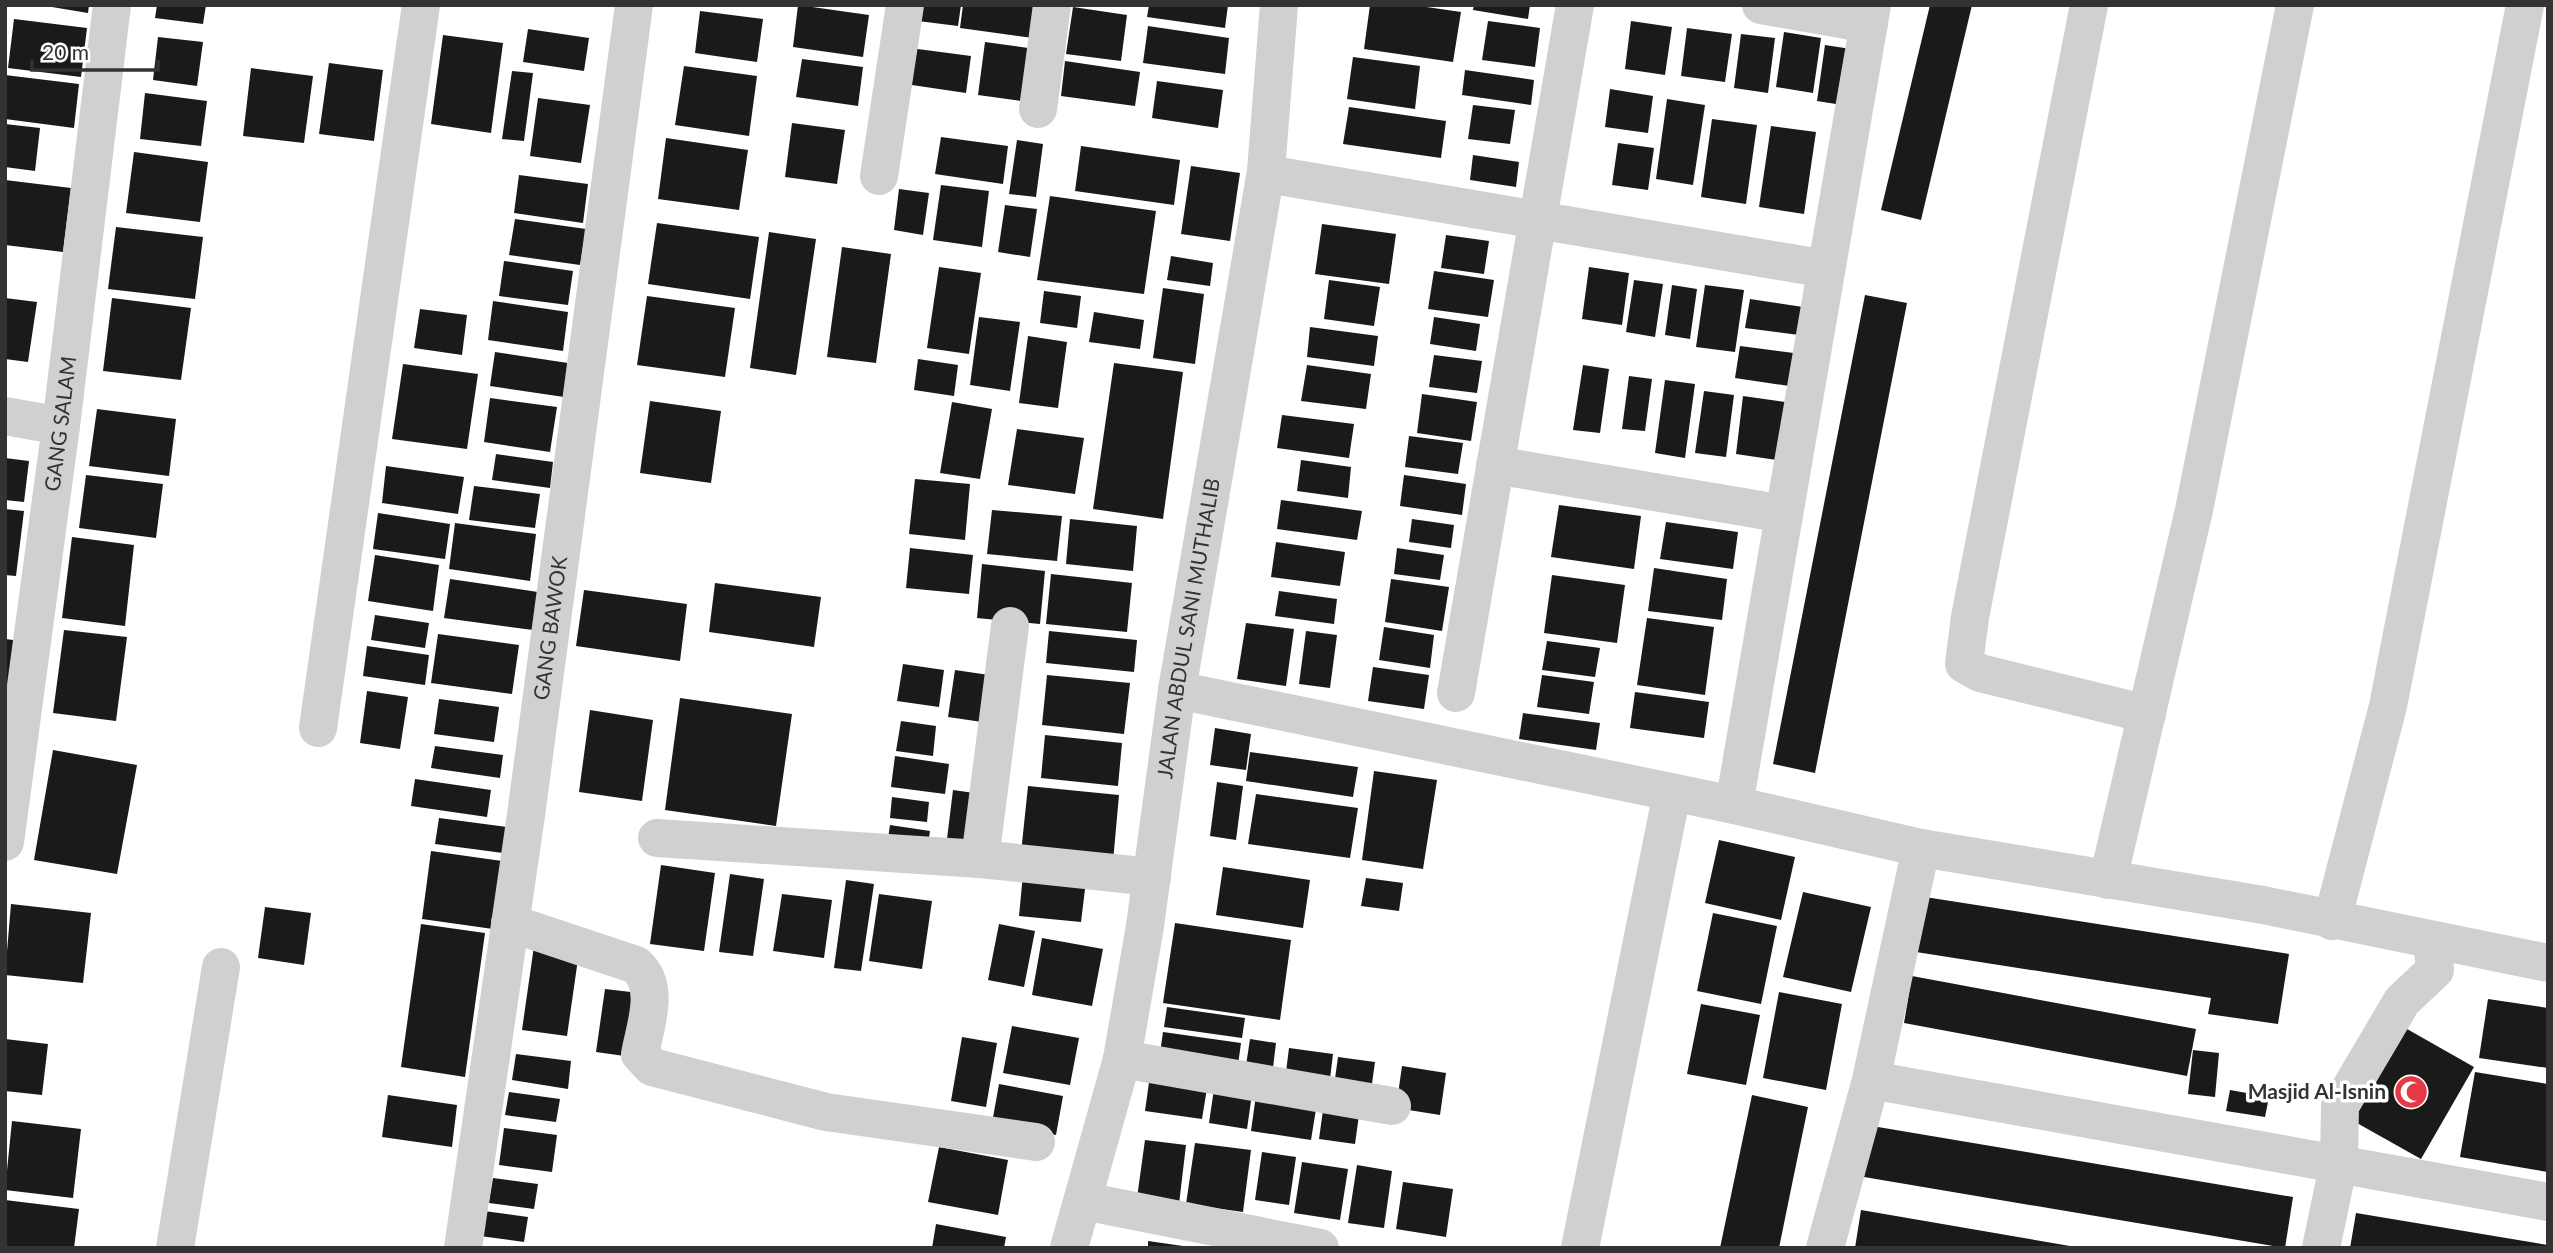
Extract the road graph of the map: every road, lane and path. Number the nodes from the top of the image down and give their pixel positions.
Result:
1 (112, 5) edge
2 (421, 5) edge
3 (634, 5) edge
4 (905, 5) edge
5 (1052, 5) edge
6 (1279, 5) edge
7 (1575, 5) edge
8 (1761, 5) edge
9 (2089, 5) edge
10 (2295, 5) edge
11 (2525, 5) edge
12 (1870, 15) edge
13 (1038, 109) dead end
14 (1266, 171) junction
15 (879, 176) dead end
16 (1537, 220) junction
17 (1826, 269) junction
18 (5, 416) edge
19 (61, 426) junction
20 (1495, 465) junction
21 (1784, 514) junction
22 (1010, 626) dead end
23 (1177, 690) junction
24 (1456, 693) dead end
25 (2147, 714) junction
26 (318, 728) dead end
27 (1672, 793) junction
28 (1734, 805) junction
29 (657, 838) dead end
30 (5, 842) edge
31 (1921, 848) junction
32 (980, 859) junction
33 (1152, 877) junction
34 (2108, 880) junction
35 (2332, 921) junction
36 (510, 923) junction
37 (2432, 941) junction
38 (2548, 963) edge
39 (221, 967) dead end
40 (1122, 1059) junction
41 (1871, 1080) junction
42 (1392, 1106) dead end
43 (1036, 1142) dead end
44 (2339, 1163) junction
45 (1084, 1201) junction
46 (2548, 1202) edge
47 (175, 1248) edge
48 (463, 1248) edge
49 (1069, 1248) edge
50 (1320, 1248) edge
51 (1580, 1248) edge
52 (1825, 1248) edge
53 (2321, 1248) edge

1 - 19 street, GANG SALAM
2 - 26 street
3 - 36 street, GANG BAWOK
4 - 15 street
5 - 13 street
6 - 14 street, JALAN ABDUL SANI MUTHALIB
7 - 16 street
8 - 12 street
9 - 25 street
10 - 25 street
11 - 35 street
12 - 17 street
14 - 16 street
14 - 23 street, JALAN ABDUL SANI MUTHALIB
16 - 17 street
16 - 20 street
17 - 21 street
18 - 19 street
19 - 30 street, GANG SALAM
20 - 21 street
20 - 24 street
21 - 28 street
22 - 32 street
23 - 27 street
23 - 33 street, JALAN ABDUL SANI MUTHALIB
25 - 34 street
27 - 28 street
27 - 51 street
28 - 31 street
29 - 32 street
31 - 34 street
31 - 41 street
32 - 33 street
33 - 40 street, JALAN ABDUL SANI MUTHALIB
34 - 35 street
35 - 37 street
36 - 43 street
36 - 48 street, GANG BAWOK
37 - 38 street
37 - 44 street
39 - 47 street
40 - 42 street
40 - 45 street, JALAN ABDUL SANI MUTHALIB
41 - 44 street
41 - 52 street
44 - 46 street
44 - 53 street
45 - 49 street, JALAN ABDUL SANI MUTHALIB
45 - 50 street

